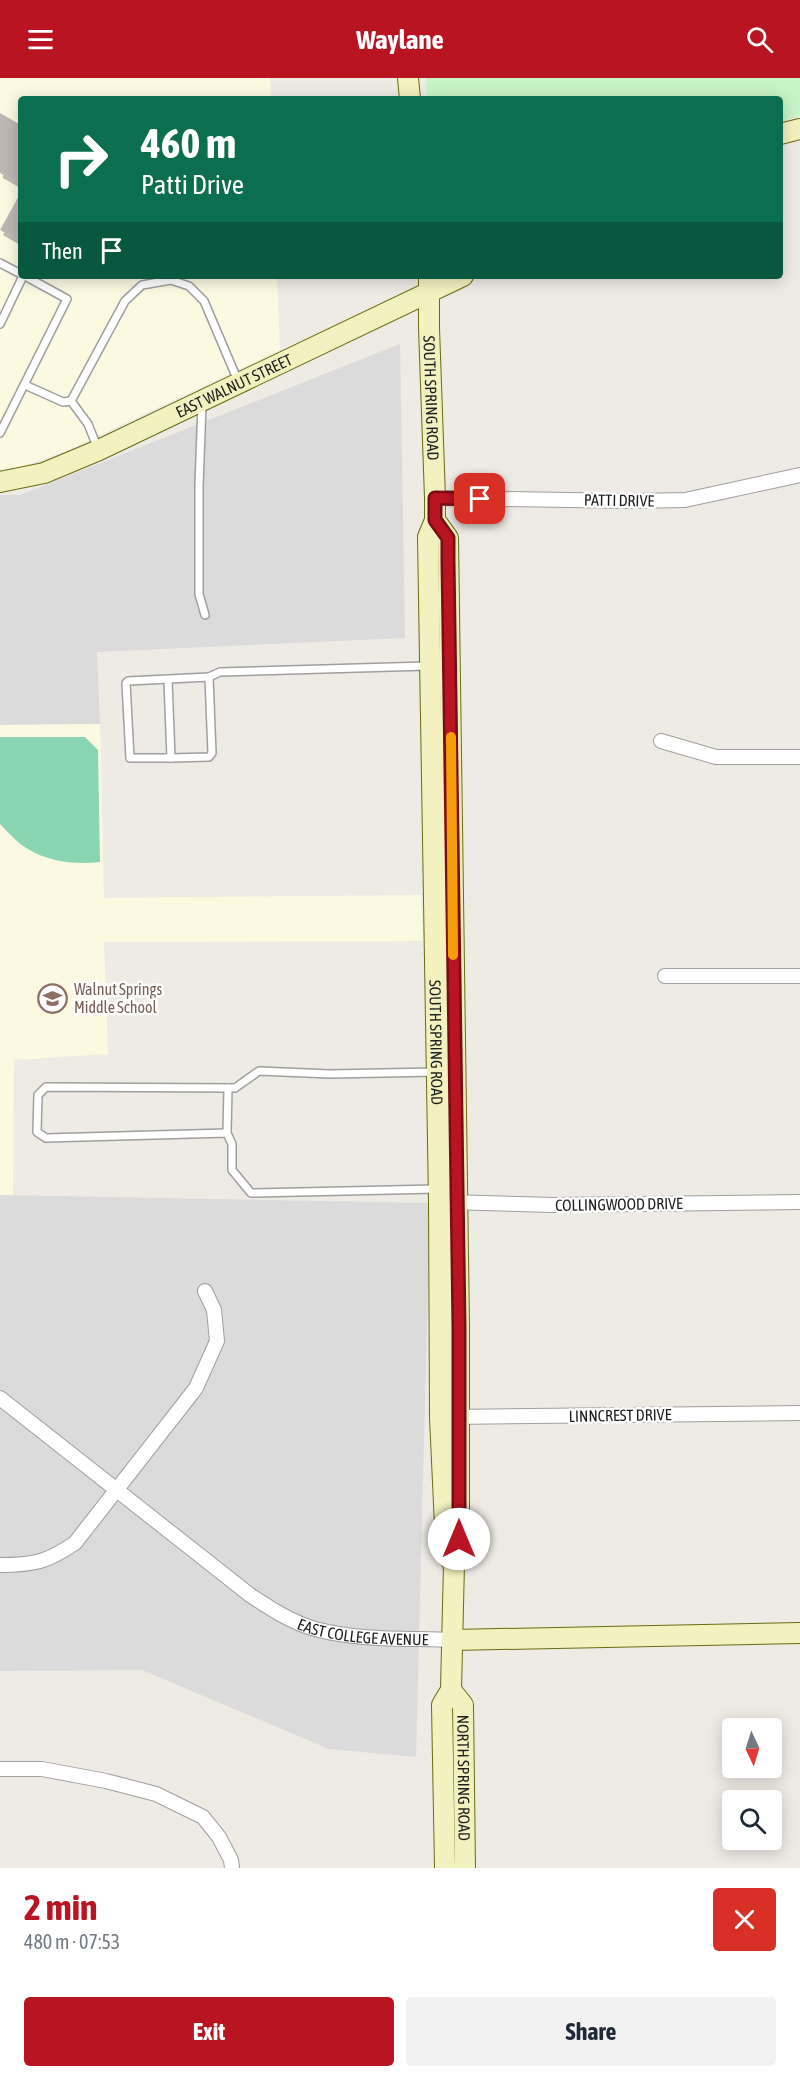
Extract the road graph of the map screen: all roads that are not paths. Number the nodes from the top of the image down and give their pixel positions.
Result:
1 (408, 78) edge
2 (410, 96) edge
3 (800, 129) edge
4 (783, 134) edge
5 (0, 263) edge
6 (18, 272) edge
7 (21, 279) edge
8 (30, 279) edge
9 (449, 279) edge
10 (430, 283) edge
11 (0, 324) edge
12 (239, 383) junction
13 (25, 385) junction
14 (71, 400) junction
15 (202, 401) junction
16 (0, 433) edge
17 (99, 450) junction
18 (800, 474) edge
19 (0, 482) edge
20 (435, 498) junction
21 (435, 520) junction
22 (205, 615) dead end
23 (430, 666) junction
24 (450, 666) junction
25 (209, 678) junction
26 (168, 680) junction
27 (661, 741) dead end
28 (171, 758) junction
29 (800, 758) edge
30 (665, 976) dead end
31 (800, 976) edge
32 (443, 1076) junction
33 (228, 1088) junction
34 (227, 1132) junction
35 (445, 1198) junction
36 (800, 1202) edge
37 (205, 1291) dead end
38 (0, 1398) edge
39 (800, 1413) edge
40 (460, 1416) junction
41 (440, 1417) junction
42 (116, 1490) junction
43 (453, 1564) junction
44 (0, 1565) edge
45 (800, 1633) edge
46 (453, 1640) junction
47 (451, 1690) junction
48 (0, 1769) edge
49 (232, 1868) edge
50 (445, 1868) edge
51 (465, 1868) edge

1 - 2 main road
3 - 4 main road
5 - 6 lane
7 - 11 lane
8 - 13 lane
9 - 10 main road, EAST WALNUT STREET
10 - 12 main road, EAST WALNUT STREET
10 - 20 main road, SOUTH SPRING ROAD
12 - 14 lane
12 - 15 main road, EAST WALNUT STREET
13 - 14 lane
13 - 16 lane
14 - 17 lane
15 - 17 main road, EAST WALNUT STREET
15 - 22 lane
17 - 19 main road, EAST WALNUT STREET
18 - 20 street, PATTI DRIVE
20 - 21 main road, SOUTH SPRING ROAD
21 - 23 main road, SOUTH SPRING ROAD
21 - 24 main road, SOUTH SPRING ROAD
23 - 24 main road
23 - 25 lane
23 - 32 main road, SOUTH SPRING ROAD
24 - 32 main road, SOUTH SPRING ROAD
25 - 26 lane
25 - 28 lane
26 - 28 lane
26 - 28 lane
27 - 29 street
30 - 31 street
32 - 33 lane
32 - 35 main road, SOUTH SPRING ROAD
33 - 34 lane
33 - 34 lane
34 - 35 lane
35 - 36 street, COLLINGWOOD DRIVE
35 - 40 main road, SOUTH SPRING ROAD
35 - 41 main road, SOUTH SPRING ROAD
37 - 42 street
38 - 42 street, EAST COLLEGE AVENUE
39 - 40 street, LINNCREST DRIVE
40 - 41 street, LINNCREST DRIVE
40 - 43 main road, SOUTH SPRING ROAD
41 - 43 main road, SOUTH SPRING ROAD
42 - 44 street
42 - 46 street, EAST COLLEGE AVENUE
43 - 46 main road, SOUTH SPRING ROAD
45 - 46 main road, EAST COLLEGE AVENUE
46 - 47 main road, NORTH SPRING ROAD
47 - 50 main road, NORTH SPRING ROAD
47 - 51 main road, NORTH SPRING ROAD
48 - 49 street

